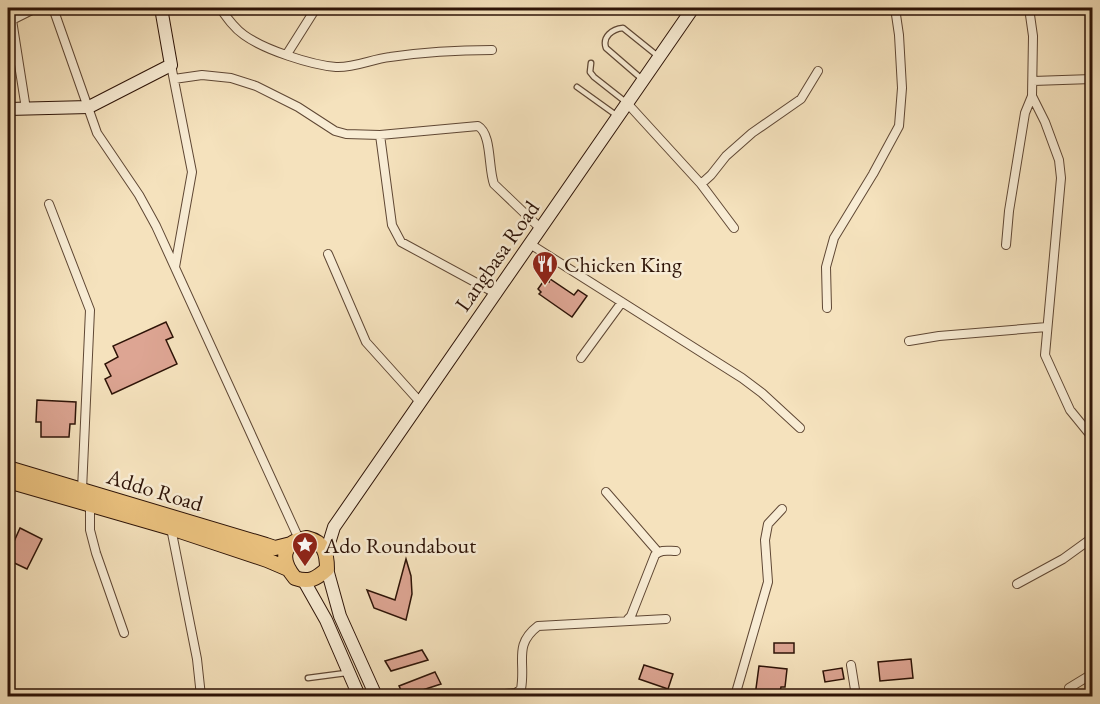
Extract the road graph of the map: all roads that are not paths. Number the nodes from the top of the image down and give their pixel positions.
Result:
1 (36, 8) edge
2 (53, 8) edge
3 (160, 8) edge
4 (220, 8) edge
5 (316, 8) edge
6 (693, 8) edge
7 (895, 8) edge
8 (1029, 8) edge
9 (10, 20) edge
10 (492, 50) dead end
11 (287, 54) junction
12 (659, 57) junction
13 (591, 63) dead end
14 (171, 65) junction
15 (818, 70) dead end
16 (174, 79) junction
17 (1092, 79) edge
18 (643, 80) junction
19 (1033, 81) junction
20 (577, 87) dead end
21 (1032, 96) junction
22 (627, 103) junction
23 (88, 107) junction
24 (8, 108) edge
25 (26, 109) junction
26 (618, 117) junction
27 (380, 135) junction
28 (701, 184) junction
29 (49, 204) dead end
30 (734, 228) dead end
31 (541, 229) junction
32 (530, 244) junction
33 (1006, 245) dead end
34 (328, 254) dead end
35 (174, 268) junction
36 (496, 294) junction
37 (622, 302) junction
38 (827, 308) dead end
39 (1047, 327) junction
40 (909, 341) dead end
41 (581, 357) dead end
42 (420, 402) junction
43 (1089, 427) edge
44 (800, 428) dead end
45 (1092, 437) edge
46 (8, 468) edge
47 (8, 481) edge
48 (82, 490) junction
49 (606, 492) dead end
50 (90, 505) junction
51 (782, 509) dead end
52 (334, 527) junction
53 (171, 528) junction
54 (1092, 538) edge
55 (314, 540) junction
56 (295, 542) junction
57 (676, 551) dead end
58 (658, 552) junction
59 (326, 553) junction
60 (288, 569) junction
61 (327, 569) junction
62 (304, 581) junction
63 (1017, 584) dead end
64 (666, 619) dead end
65 (628, 620) junction
66 (124, 633) dead end
67 (851, 665) dead end
68 (349, 672) junction
69 (1092, 674) edge
70 (308, 678) dead end
71 (1068, 688) dead end
72 (201, 696) edge
73 (359, 696) edge
74 (376, 696) edge
75 (483, 696) edge
76 (735, 696) edge
77 (856, 696) edge

1 - 9 street
2 - 23 street
3 - 14 street
4 - 11 street
5 - 11 street
6 - 12 street, Langbasa Road
7 - 38 street
8 - 19 street
9 - 25 street
10 - 11 street
12 - 18 street, Langbasa Road
12 - 18 lane
13 - 22 lane
14 - 16 street
14 - 23 street
15 - 28 street
16 - 27 street
16 - 35 street
17 - 19 street
18 - 22 street, Langbasa Road
19 - 21 street
20 - 26 lane
21 - 33 street
21 - 39 street
22 - 26 street, Langbasa Road
22 - 28 street
23 - 25 street
23 - 35 street
24 - 25 street
26 - 31 street, Langbasa Road
27 - 31 street
27 - 36 street
28 - 30 street
29 - 48 street
31 - 32 street, Langbasa Road
32 - 36 street, Langbasa Road
32 - 37 street
34 - 42 street
35 - 56 street
36 - 42 street, Langbasa Road
37 - 41 street
37 - 44 street
39 - 40 street
39 - 43 street
42 - 52 street, Langbasa Road
43 - 45 street
46 - 48 main road, Addo Road
47 - 50 main road, Addo Road
48 - 56 main road, Addo Road
49 - 58 street
50 - 53 main road, Addo Road
50 - 66 street
51 - 76 street
52 - 55 street
52 - 59 street
53 - 60 main road, Addo Road
53 - 72 street
54 - 63 street
55 - 56 main road
55 - 59 main road
56 - 60 main road
57 - 58 street
58 - 65 street
59 - 61 main road
60 - 62 main road
61 - 62 main road
61 - 74 street
62 - 68 street
64 - 65 street
65 - 75 street
67 - 77 street
68 - 70 lane
68 - 73 street
69 - 71 street

